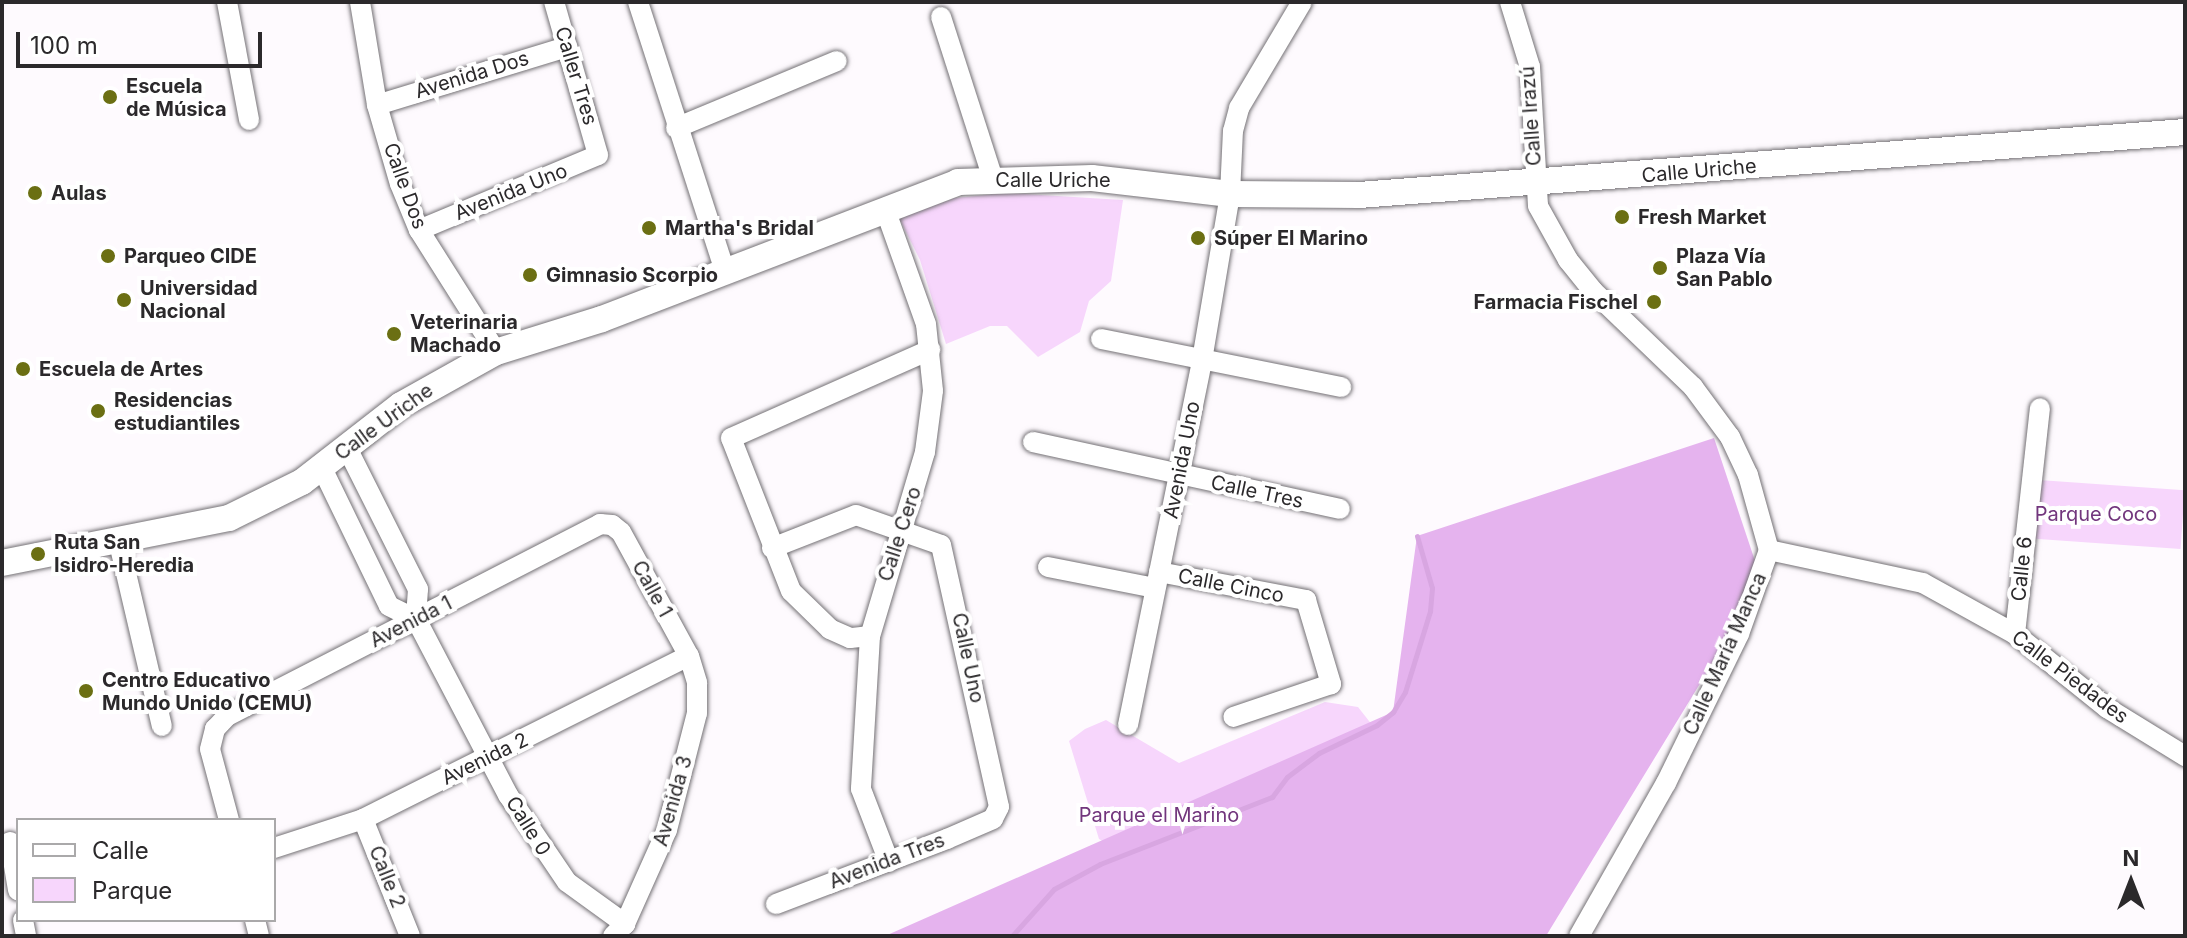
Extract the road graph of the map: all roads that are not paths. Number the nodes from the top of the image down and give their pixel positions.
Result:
1 (227, 2) edge
2 (360, 2) edge
3 (554, 2) edge
4 (638, 2) edge
5 (1302, 2) edge
6 (1510, 2) edge
7 (941, 17) dead end
8 (567, 47) junction
9 (837, 61) dead end
10 (377, 105) junction
11 (249, 120) dead end
12 (676, 128) junction
13 (2185, 132) edge
14 (599, 150) joint
15 (993, 179) junction
16 (1535, 185) junction
17 (1230, 194) junction
18 (885, 209) junction
19 (419, 230) junction
20 (725, 272) junction
21 (1101, 339) dead end
22 (930, 350) junction
23 (496, 352) junction
24 (1202, 360) junction
25 (1341, 387) dead end
26 (2040, 408) dead end
27 (1033, 442) dead end
28 (347, 448) junction
29 (322, 468) junction
30 (1180, 476) junction
31 (1340, 509) dead end
32 (612, 525) joint
33 (900, 529) junction
34 (118, 539) junction
35 (772, 548) junction
36 (1769, 550) junction
37 (2, 563) edge
38 (1048, 567) dead end
39 (1157, 580) junction
40 (416, 619) junction
41 (2015, 634) junction
42 (870, 636) junction
43 (689, 656) junction
44 (1233, 717) dead end
45 (1128, 725) dead end
46 (162, 726) dead end
47 (2185, 756) edge
48 (488, 758) junction
49 (997, 815) joint
50 (228, 818) edge
51 (363, 819) junction
52 (10, 842) dead end
53 (276, 847) edge
54 (889, 862) junction
55 (16, 878) edge
56 (776, 904) dead end
57 (619, 930) edge
58 (410, 936) edge
59 (1579, 936) edge

1 - 11 street
2 - 10 street, Calle Dos
3 - 8 street, Caller Tres
4 - 12 street
5 - 17 street, Avenida Uno
6 - 16 street, Calle Irazú
7 - 15 street
8 - 10 street, Avenida Dos
8 - 14 street, Caller Tres
9 - 12 street
10 - 19 street, Calle Dos
12 - 20 street
13 - 16 main road, Calle Uriche
14 - 19 street, Avenida Uno
15 - 17 main road, Calle Uriche
15 - 18 main road, Calle Uriche
16 - 17 main road, Calle Uriche
16 - 36 street, Calle María Manca
17 - 24 street, Avenida Uno
18 - 20 main road, Calle Uriche
18 - 22 street, Calle Cero
19 - 23 street, Calle Dos
20 - 23 main road, Calle Uriche
21 - 24 street
22 - 33 street, Calle Cero
22 - 35 street
23 - 28 main road, Calle Uriche
24 - 25 street
24 - 30 street, Avenida Uno
26 - 41 street, Calle 6
27 - 30 street, Calle Tres
28 - 29 main road, Calle Uriche
28 - 40 street, Calle 0
29 - 34 main road, Calle Uriche
29 - 40 street, Calle 0
30 - 31 street, Calle Tres
30 - 39 street, Avenida Uno
32 - 40 street, Avenida 1
32 - 43 street, Calle 1
33 - 35 street
33 - 42 street, Calle Cero
33 - 49 street, Calle Uno
34 - 37 main road, Calle Uriche
34 - 46 street
35 - 42 street
36 - 41 street, Calle Piedades
36 - 59 street, Calle María Manca
38 - 39 street
39 - 44 street, Calle Cinco
39 - 45 street, Avenida Uno
40 - 48 street, Calle 0
40 - 50 street, Avenida 1
41 - 47 street, Calle Piedades
42 - 54 street, Calle Cero
43 - 48 street, Avenida 2
43 - 57 street, Avenida 3
48 - 51 street, Avenida 2
48 - 57 street, Calle 0
49 - 54 street, Avenida Tres
51 - 53 street, Avenida 2
51 - 58 street, Calle 2
52 - 55 street
54 - 56 street, Avenida Tres

